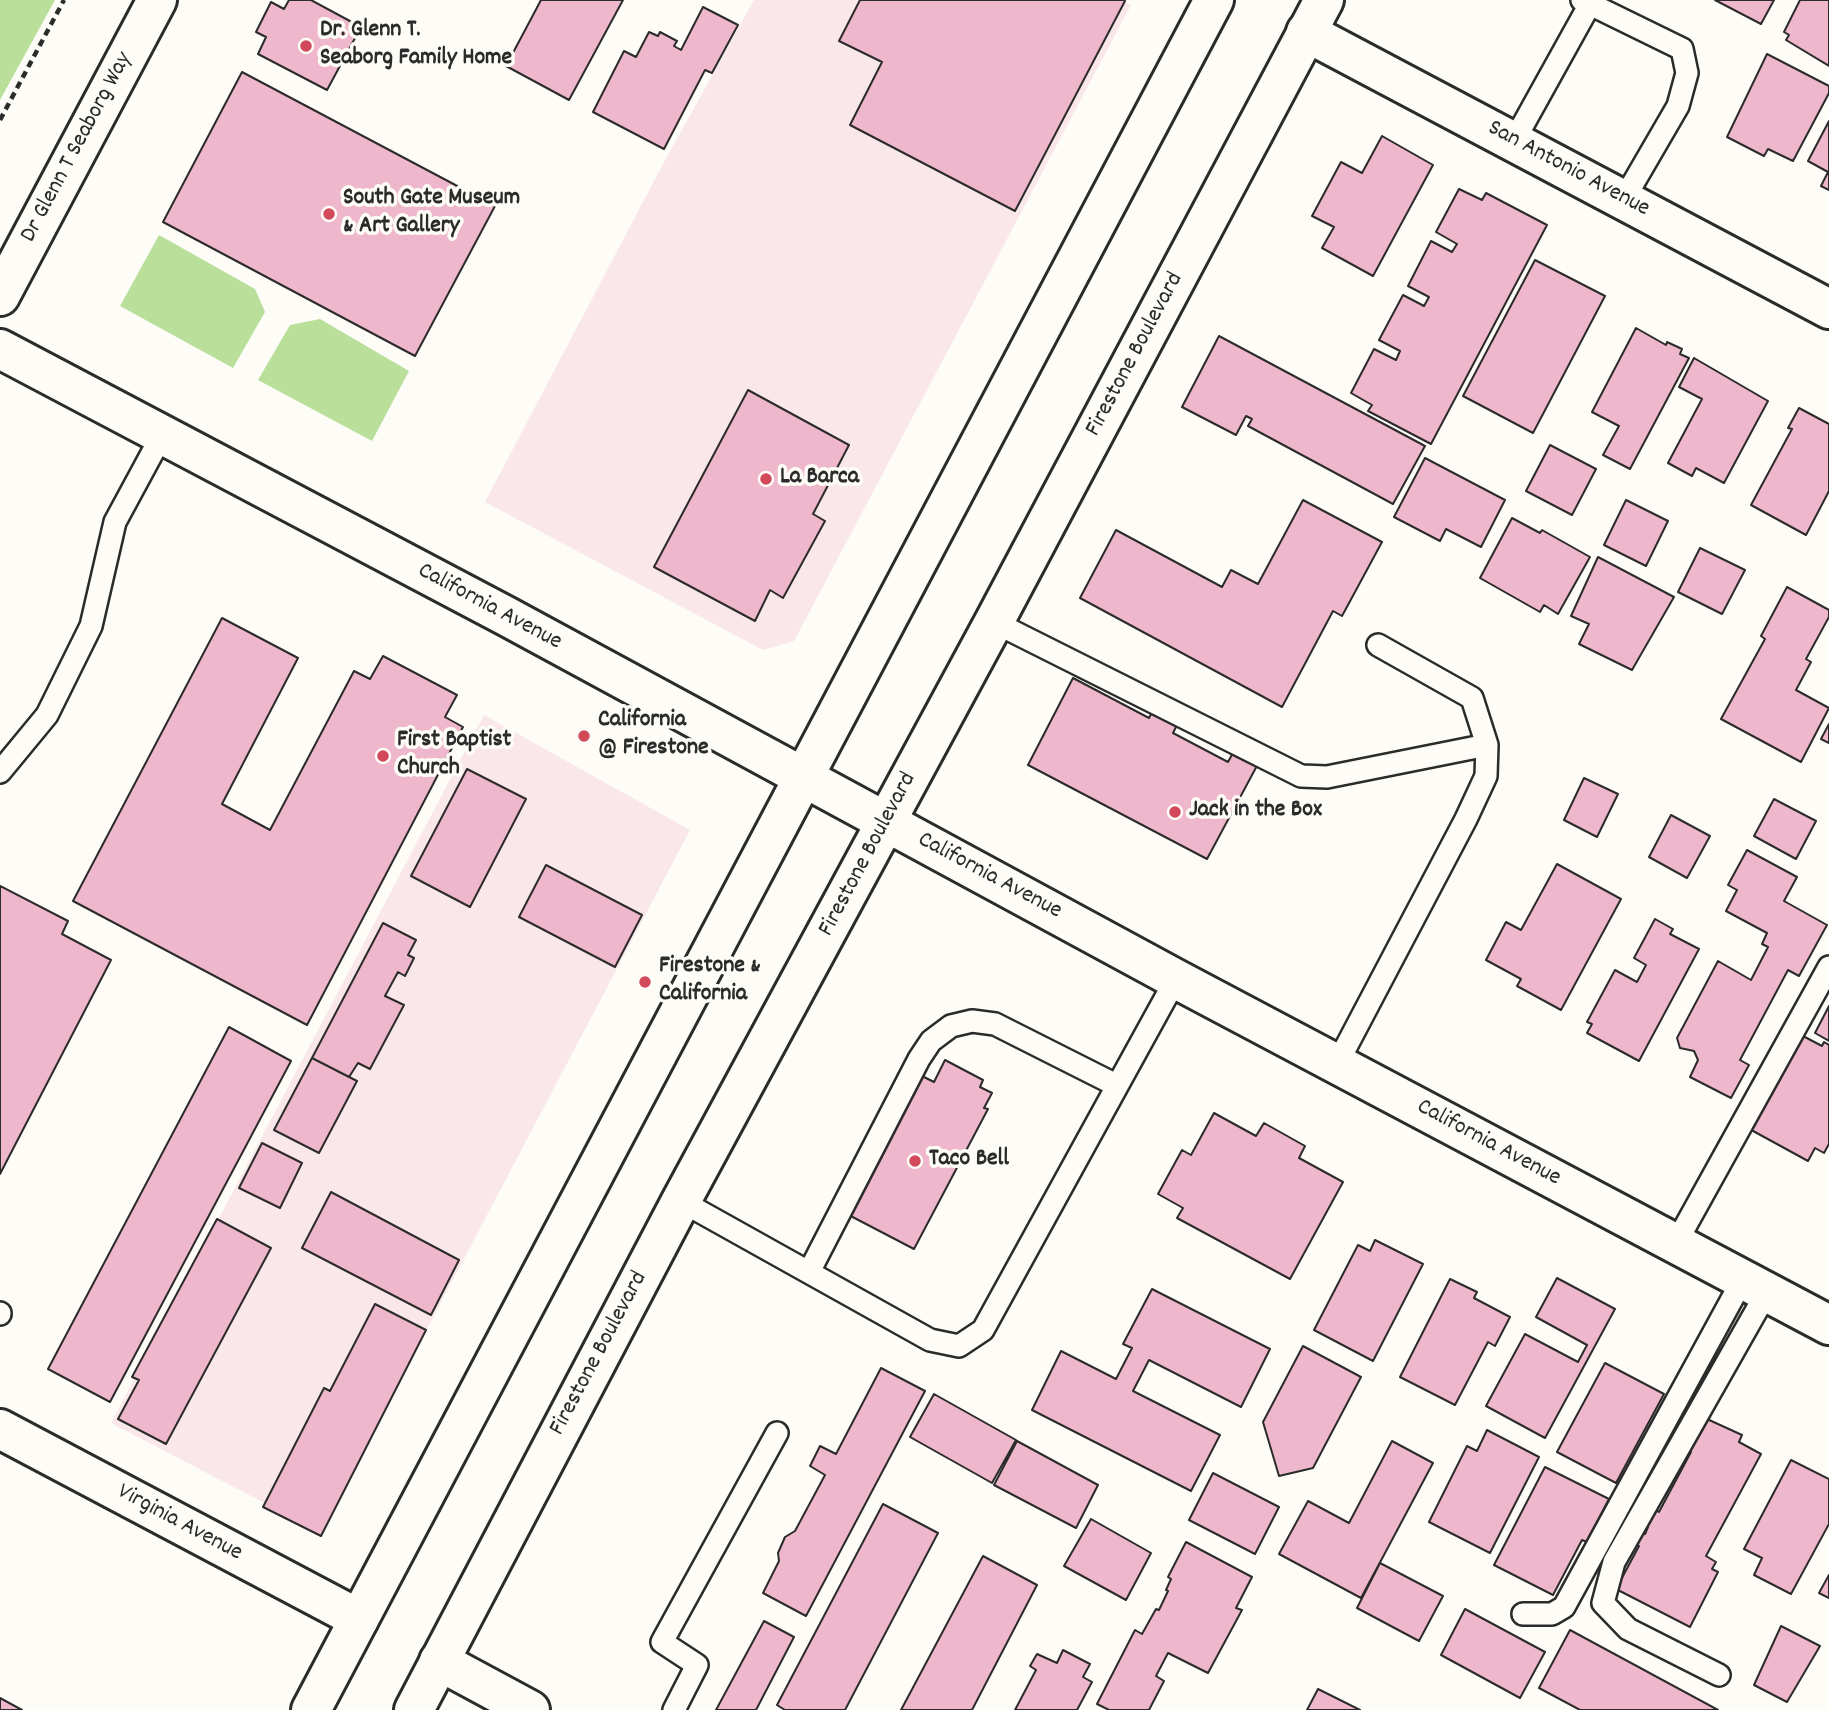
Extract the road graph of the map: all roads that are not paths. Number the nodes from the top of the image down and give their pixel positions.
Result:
1 (157, 0) edge
2 (1214, 0) edge
3 (1586, 2) edge
4 (1315, 16) edge
5 (1514, 141) junction
6 (1624, 199) junction
7 (0, 296) edge
8 (1829, 309) edge
9 (1, 353) edge
10 (162, 435) junction
11 (994, 622) junction
12 (1378, 645) dead end
13 (1486, 745) junction
14 (0, 772) edge
15 (804, 778) junction
16 (887, 822) junction
17 (1829, 967) edge
18 (1176, 979) junction
19 (1337, 1064) junction
20 (1116, 1085) junction
21 (681, 1201) junction
22 (1676, 1243) junction
23 (809, 1272) junction
24 (1755, 1286) junction
25 (1829, 1325) edge
26 (0, 1429) edge
27 (777, 1433) dead end
28 (1522, 1614) dead end
29 (359, 1619) junction
30 (439, 1661) junction
31 (1719, 1675) dead end
32 (311, 1710) edge
33 (414, 1710) edge
34 (530, 1710) edge
35 (674, 1710) edge

1 - 7 main road, Dr Glenn T Seaborg Way
2 - 15 main road
3 - 5 lane
3 - 6 lane
4 - 5 main road, San Antonio Avenue
4 - 11 main road, Firestone Boulevard
5 - 6 main road, San Antonio Avenue
6 - 8 main road, San Antonio Avenue
9 - 10 main road, California Avenue
10 - 14 lane
10 - 15 main road, California Avenue
11 - 13 lane
11 - 16 main road, Firestone Boulevard
12 - 13 lane
13 - 19 lane
15 - 16 main road, California Avenue
15 - 29 main road
16 - 18 main road, California Avenue
16 - 21 main road, Firestone Boulevard
17 - 22 lane
18 - 19 main road, California Avenue
18 - 20 lane
19 - 22 main road, California Avenue
20 - 23 lane
20 - 23 lane
21 - 23 lane
21 - 30 main road, Firestone Boulevard
22 - 24 main road, California Avenue
24 - 25 main road, California Avenue
24 - 28 lane
24 - 31 lane
26 - 29 main road, Virginia Avenue
27 - 35 lane
29 - 32 main road
30 - 33 main road, Firestone Boulevard
30 - 34 main road

